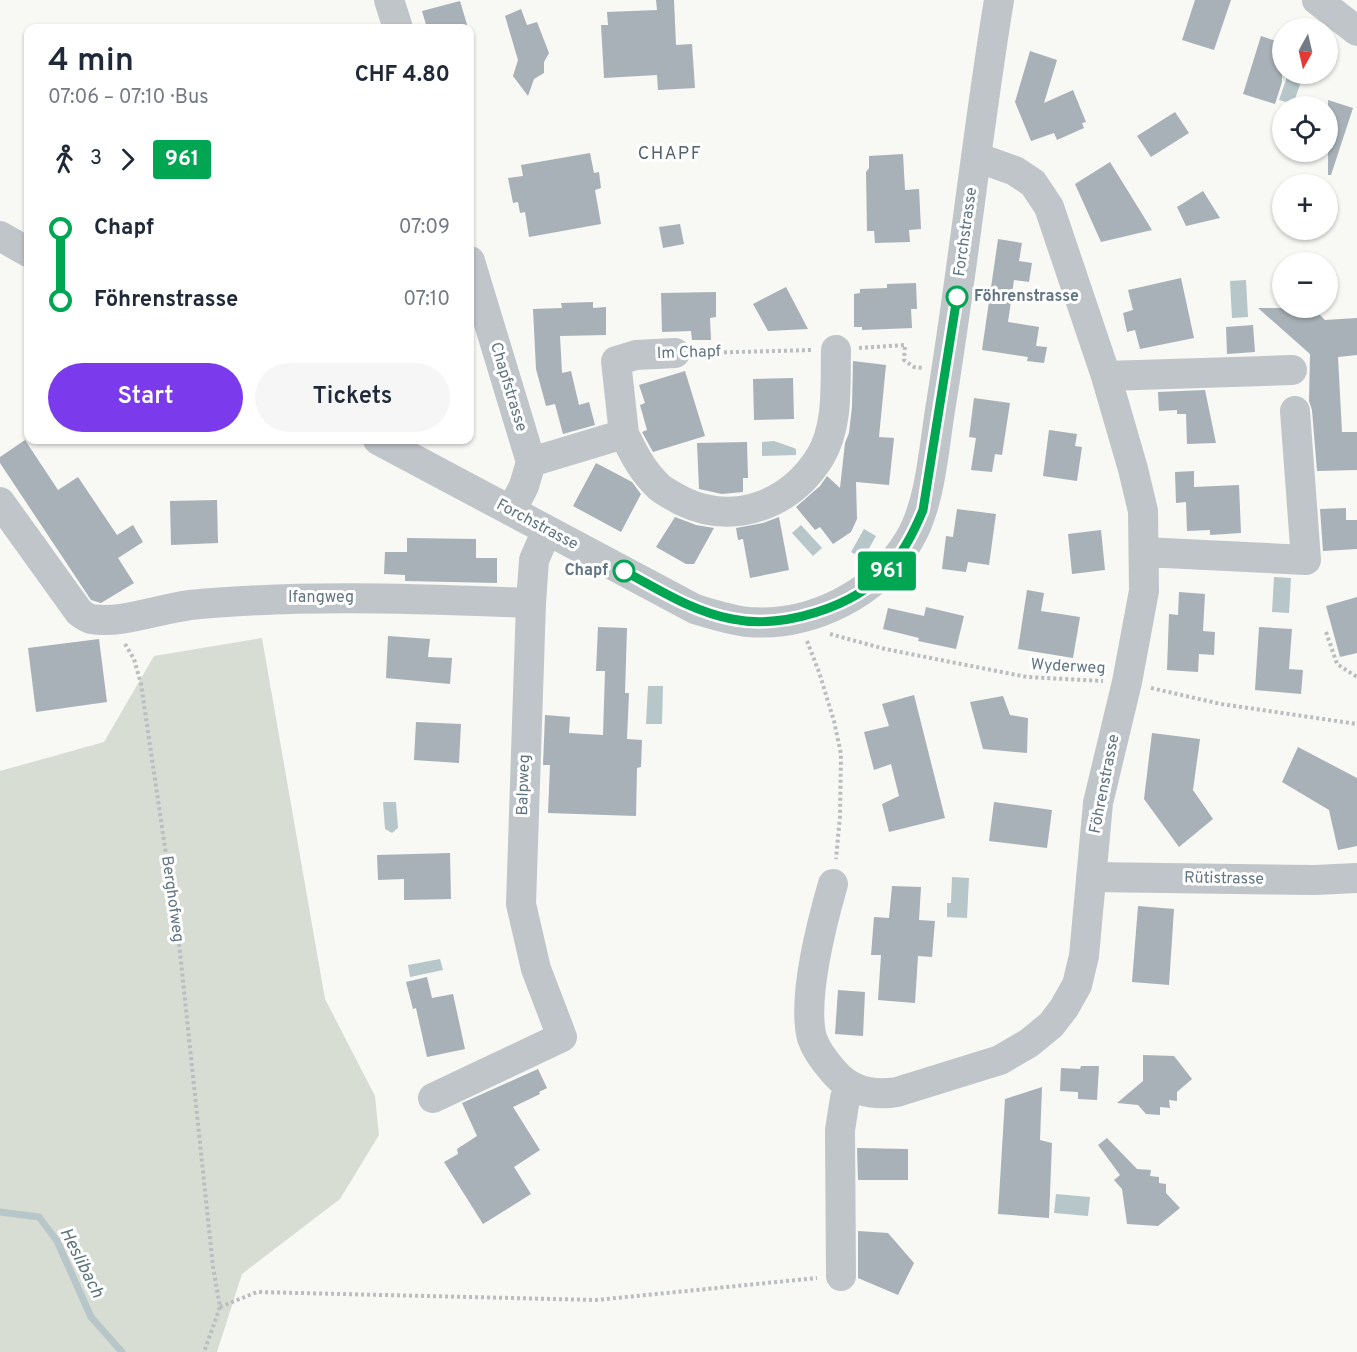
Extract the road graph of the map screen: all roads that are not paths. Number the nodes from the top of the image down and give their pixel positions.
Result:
1 (389, 0) edge
2 (999, 0) edge
3 (1317, 0) edge
4 (397, 24) edge
5 (1357, 31) edge
6 (976, 157) junction
7 (0, 236) edge
8 (24, 250) edge
9 (474, 274) edge
10 (836, 350) road end
11 (675, 353) road end
12 (1292, 370) dead end
13 (1106, 376) junction
14 (1295, 411) dead end
15 (624, 434) junction
16 (385, 444) edge
17 (531, 462) junction
18 (0, 502) edge
19 (511, 511) junction
20 (547, 530) junction
21 (1144, 552) junction
22 (531, 603) junction
23 (1090, 877) junction
24 (1357, 878) edge
25 (832, 884) road end
26 (852, 1087) junction
27 (433, 1098) dead end
28 (841, 1276) road end

1 - 4 street
2 - 6 street, Forchstrasse
3 - 5 street
6 - 13 street, Föhrenstrasse
6 - 20 street, Forchstrasse
7 - 8 street
9 - 17 street, Chapfstrasse
10 - 15 street, Im Chapf
11 - 15 street, Im Chapf
12 - 13 street
13 - 21 street, Föhrenstrasse
14 - 21 street
15 - 17 street
16 - 19 street, Forchstrasse
17 - 19 street
18 - 22 street, Ifangweg
19 - 20 street, Forchstrasse
20 - 22 street, Balpweg
21 - 23 street, Föhrenstrasse
22 - 27 street, Balpweg
23 - 24 street, Rütistrasse
23 - 26 street, Föhrenstrasse
25 - 26 street, Föhrenstrasse
26 - 28 street

